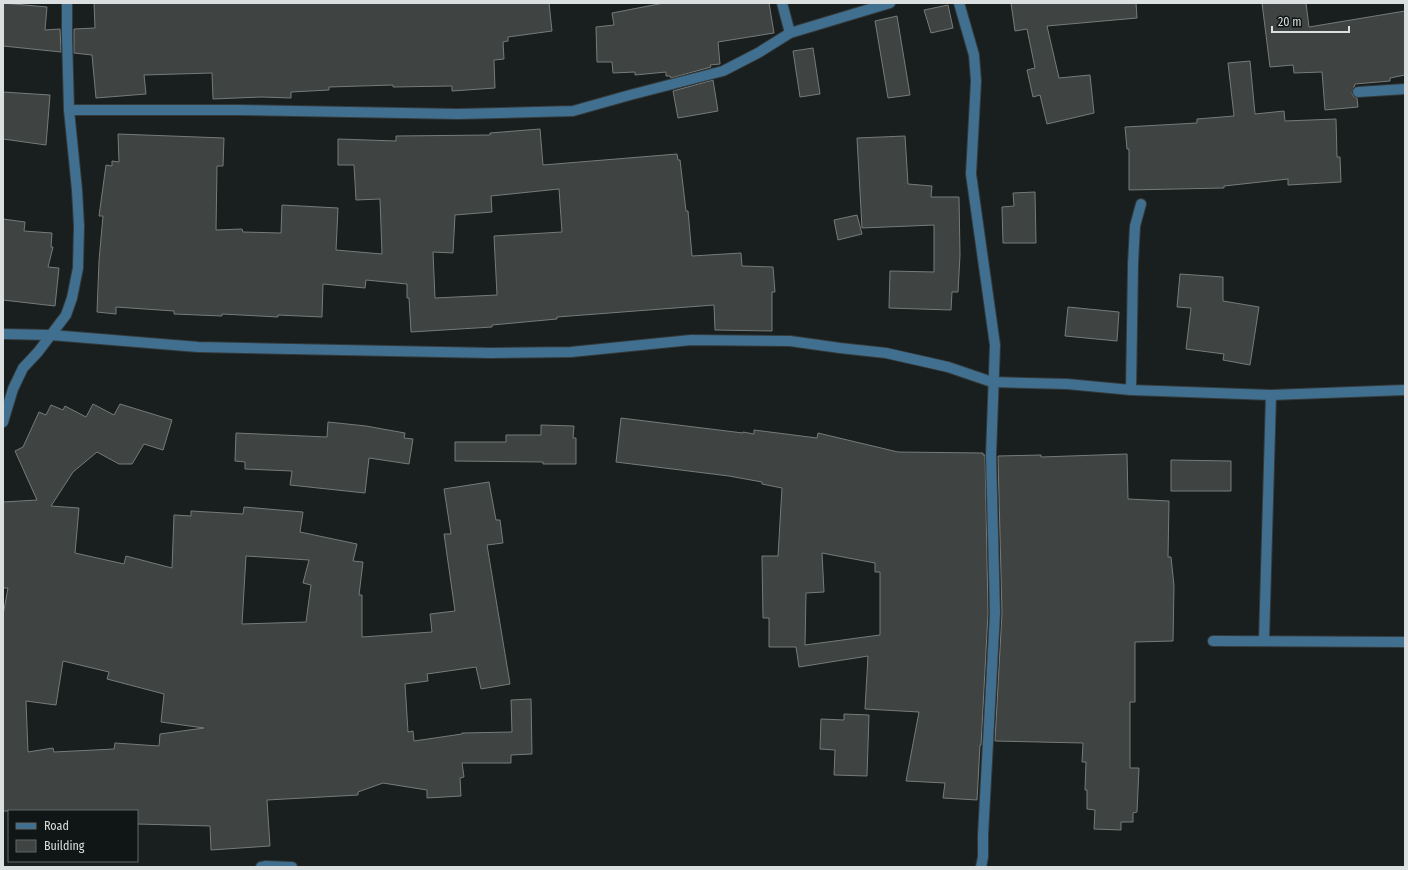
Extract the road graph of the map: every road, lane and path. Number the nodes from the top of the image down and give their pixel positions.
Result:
1 (67, 3) edge
2 (782, 3) edge
3 (890, 3) edge
4 (959, 3) edge
5 (790, 33) junction
6 (1405, 89) edge
7 (1358, 92) dead end
8 (69, 110) junction
9 (1141, 204) dead end
10 (3, 334) edge
11 (51, 335) junction
12 (992, 382) junction
13 (1131, 390) junction
14 (1405, 390) edge
15 (1271, 395) junction
16 (3, 422) edge
17 (1213, 641) dead end
18 (1264, 641) junction
19 (1405, 642) edge
20 (261, 867) edge
21 (292, 867) edge
22 (981, 867) edge

1 - 8 street
2 - 5 street
3 - 5 street
4 - 12 street
5 - 8 street
6 - 7 street
8 - 11 street
9 - 13 street
10 - 11 street
11 - 12 street
11 - 16 street
12 - 13 street
12 - 22 street
13 - 15 street
14 - 15 street
15 - 18 street
17 - 18 street
18 - 19 street
20 - 21 street

